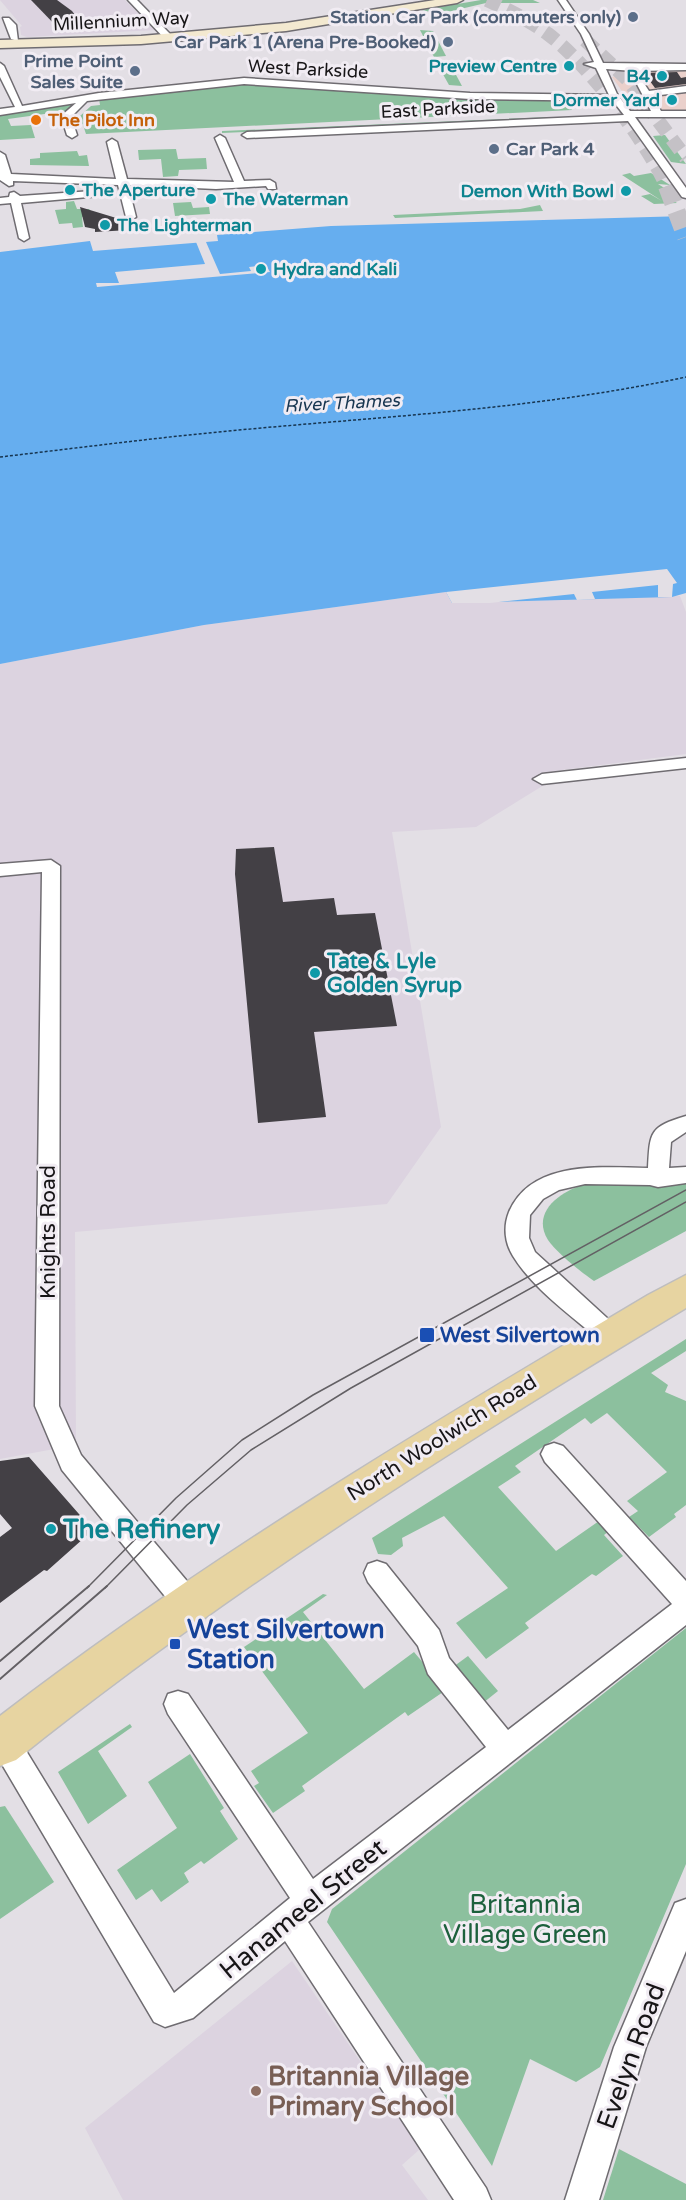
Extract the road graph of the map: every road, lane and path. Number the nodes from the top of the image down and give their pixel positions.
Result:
1 (132, 0) edge
2 (432, 0) edge
3 (457, 0) edge
4 (562, 0) edge
5 (339, 18) junction
6 (6, 20) dead end
7 (168, 36) junction
8 (15, 39) junction
9 (0, 40) edge
10 (0, 44) edge
11 (583, 58) dead end
12 (0, 66) edge
13 (600, 66) junction
14 (686, 67) edge
15 (634, 73) dead end
16 (3, 80) edge
17 (686, 88) edge
18 (614, 96) junction
19 (63, 97) junction
20 (686, 97) edge
21 (82, 100) junction
22 (652, 104) junction
23 (18, 105) junction
24 (637, 109) dead end
25 (0, 110) edge
26 (686, 114) edge
27 (629, 116) junction
28 (72, 135) dead end
29 (247, 135) dead end
30 (220, 138) dead end
31 (112, 142) dead end
32 (0, 155) edge
33 (5, 179) edge
34 (240, 185) junction
35 (271, 185) dead end
36 (125, 188) junction
37 (686, 195) tunnel mouth
38 (15, 198) junction
39 (0, 201) edge
40 (131, 217) dead end
41 (24, 238) dead end
42 (686, 763) edge
43 (542, 779) dead end
44 (0, 870) edge
45 (686, 1124) edge
46 (686, 1175) edge
47 (658, 1179) junction
48 (686, 1290) edge
49 (610, 1335) junction
50 (554, 1454) dead end
51 (377, 1573) dead end
52 (686, 1600) edge
53 (187, 1602) junction
54 (686, 1609) edge
55 (178, 1704) dead end
56 (2, 1743) edge
57 (505, 1749) junction
58 (310, 1901) junction
59 (686, 1914) edge
60 (297, 1933) dead end
61 (474, 2200) edge
62 (582, 2200) edge

1 - 7 street
2 - 5 street, Millennium Way
3 - 5 street, Millennium Way
4 - 13 street
5 - 7 street, Millennium Way
6 - 8 street
7 - 8 street, Millennium Way
7 - 10 street, Millennium Way
8 - 9 street, Millennium Way
11 - 13 street
12 - 16 street
13 - 14 street
13 - 18 street
15 - 22 street
16 - 23 street
17 - 22 street
18 - 19 street, West Parkside
18 - 21 street, West Parkside
18 - 27 street
19 - 21 street
19 - 23 street, West Parkside
20 - 22 street
21 - 25 street, West Parkside
21 - 28 street
22 - 24 street
22 - 26 street
22 - 27 street, East Parkside
23 - 25 street, West Parkside
27 - 29 street, East Parkside
27 - 37 street
30 - 34 street
31 - 36 street
32 - 33 street
33 - 36 street
34 - 35 street
34 - 36 street
36 - 38 street
36 - 40 street
38 - 39 street
38 - 41 street
42 - 43 street
44 - 53 street, Knights Road
45 - 47 street
46 - 47 street
47 - 49 street
48 - 49 main road, North Woolwich Road
49 - 53 main road, North Woolwich Road
50 - 52 street
51 - 57 street
53 - 56 main road, North Woolwich Road
54 - 57 street, Hanameel Street
55 - 58 street
56 - 58 street, Hanameel Street
57 - 58 street, Hanameel Street
59 - 62 street, Evelyn Road
60 - 61 street

